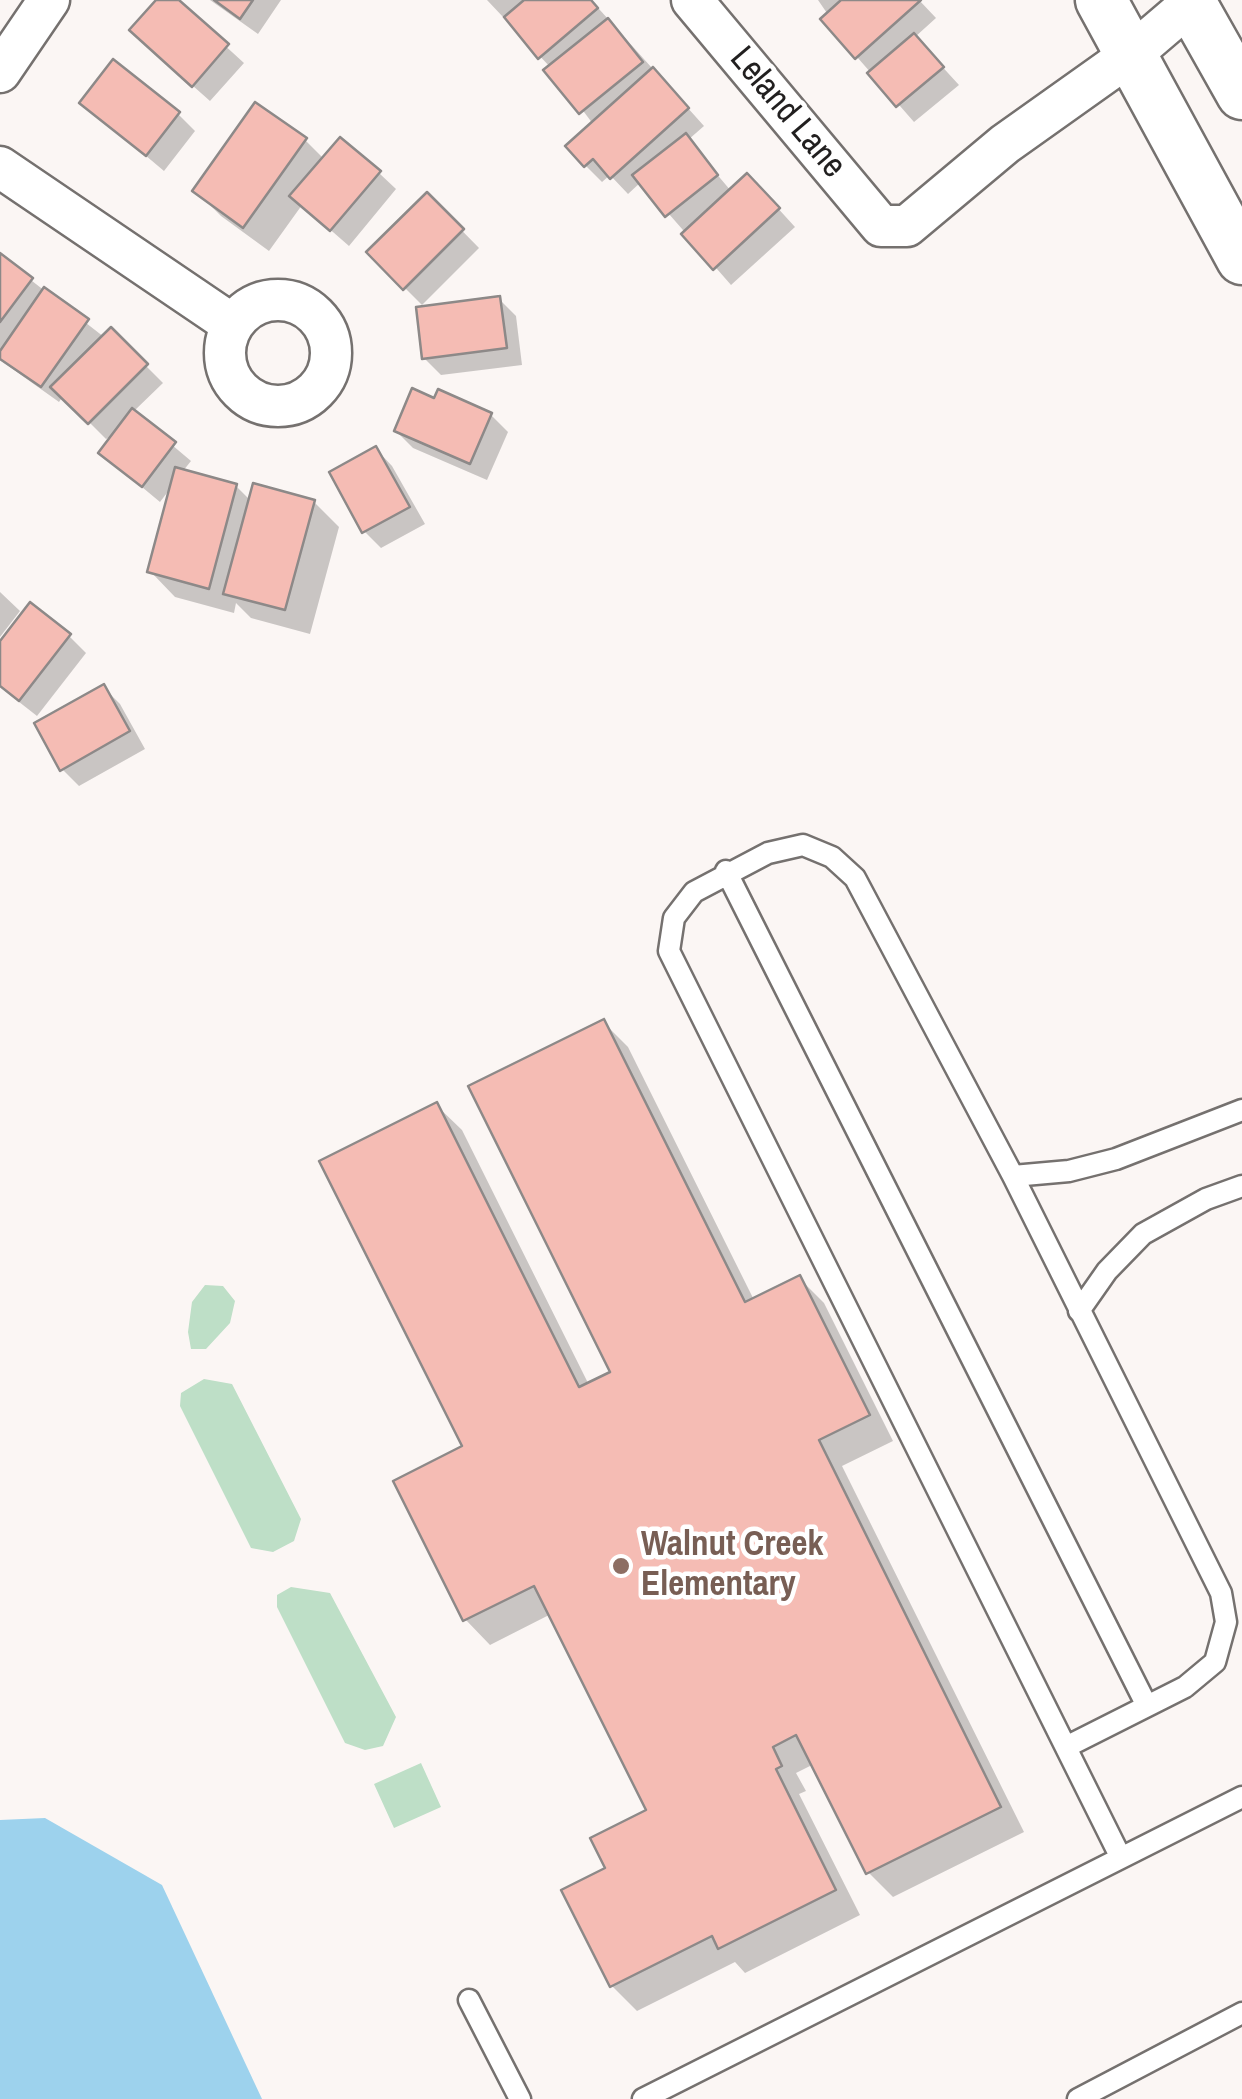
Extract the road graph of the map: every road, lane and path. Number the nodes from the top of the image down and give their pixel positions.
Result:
1 (49, 0) edge
2 (692, 0) edge
3 (1101, 0) edge
4 (1192, 1) edge
5 (1133, 53) junction
6 (0, 72) edge
7 (1242, 94) edge
8 (0, 168) edge
9 (1242, 258) edge
10 (233, 325) dead end
11 (726, 871) junction
12 (1242, 1110) edge
13 (1013, 1176) junction
14 (1242, 1186) edge
15 (1078, 1311) junction
16 (1147, 1706) junction
17 (1068, 1746) junction
18 (1242, 1797) edge
19 (1120, 1856) junction
20 (470, 2000) dead end
21 (1242, 2013) edge
22 (520, 2099) edge
23 (642, 2099) edge
24 (1078, 2099) edge

1 - 6 street
2 - 5 street, Leland Lane
3 - 5 street
4 - 5 street
4 - 7 street
5 - 9 street
8 - 10 street
11 - 13 lane
11 - 16 lane
11 - 17 lane
12 - 13 lane
13 - 15 lane
14 - 15 lane
15 - 16 lane
16 - 17 lane
17 - 19 lane
18 - 19 lane
19 - 23 lane
20 - 22 lane
21 - 24 lane

